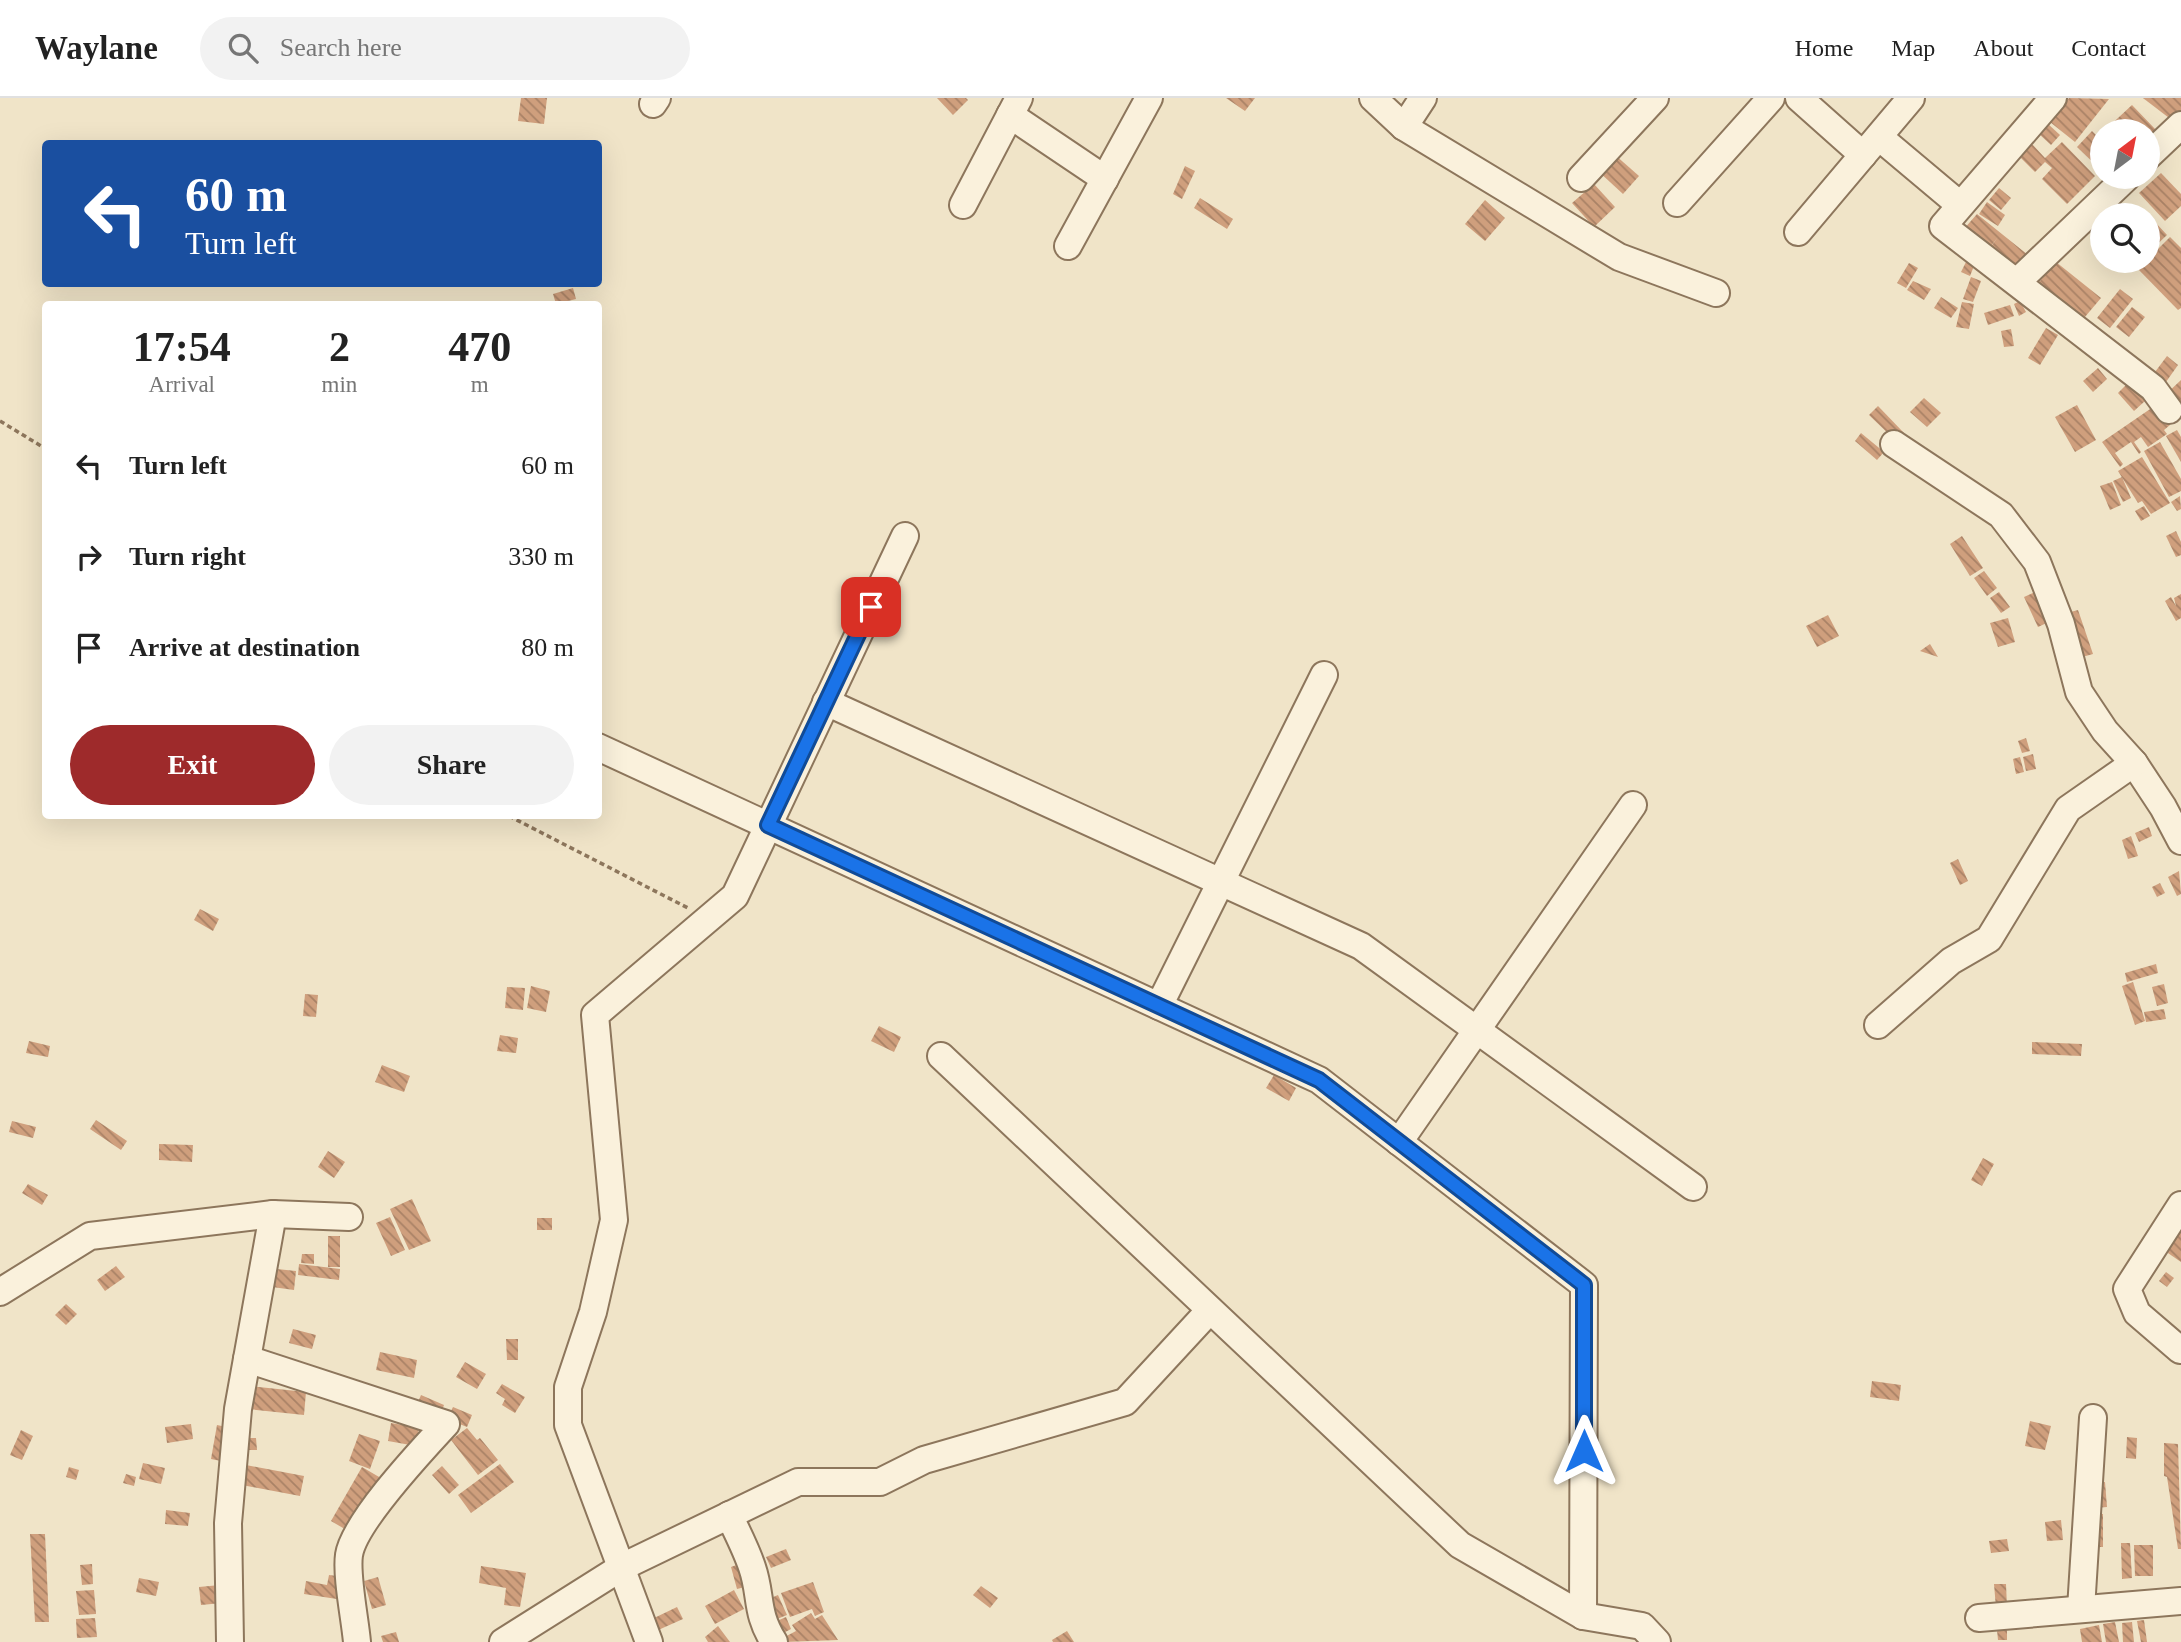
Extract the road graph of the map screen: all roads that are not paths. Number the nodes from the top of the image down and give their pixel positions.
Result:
1 (1149, 98) edge
2 (1373, 98) edge
3 (1423, 98) edge
4 (1655, 98) edge
5 (1771, 98) edge
6 (1799, 98) edge
7 (1911, 98) edge
8 (2053, 98) edge
9 (1014, 107) edge
10 (2181, 125) edge
11 (1404, 127) junction
12 (2160, 145) edge
13 (1871, 146) junction
14 (1581, 178) dead end
15 (1105, 179) junction
16 (2114, 189) edge
17 (1677, 203) dead end
18 (962, 205) dead end
19 (1960, 205) junction
20 (1798, 232) dead end
21 (1068, 246) dead end
22 (2017, 282) junction
23 (1716, 293) dead end
24 (2169, 410) dead end
25 (1894, 444) dead end
26 (905, 536) dead end
27 (1324, 675) dead end
28 (826, 702) junction
29 (602, 749) edge
30 (2134, 763) junction
31 (1633, 805) dead end
32 (768, 825) junction
33 (2181, 841) edge
34 (1221, 881) junction
35 (1159, 1006) junction
36 (1878, 1025) dead end
37 (1477, 1030) junction
38 (941, 1056) dead end
39 (1399, 1142) junction
40 (1693, 1187) dead end
41 (2181, 1205) edge
42 (273, 1214) junction
43 (349, 1217) dead end
44 (0, 1292) edge
45 (1210, 1310) junction
46 (2181, 1350) edge
47 (247, 1359) junction
48 (2093, 1418) dead end
49 (729, 1515) junction
50 (622, 1567) junction
51 (2181, 1601) edge
52 (2081, 1609) junction
53 (1583, 1616) junction
54 (1979, 1618) dead end
55 (230, 1642) edge
56 (357, 1642) edge
57 (503, 1642) edge
58 (649, 1642) edge
59 (774, 1642) edge
60 (1657, 1642) edge

1 - 15 street
2 - 11 street
3 - 11 street
4 - 14 street
5 - 17 street
6 - 13 street
7 - 13 street
8 - 19 street
9 - 15 street
9 - 18 street
10 - 12 street
11 - 23 street
13 - 19 street
13 - 20 street
15 - 21 street
16 - 22 street
19 - 22 street
22 - 24 street
25 - 30 street
26 - 28 street
27 - 34 street
28 - 32 street
28 - 34 street
29 - 32 street
30 - 33 street
30 - 36 street
31 - 37 street
32 - 35 street
32 - 50 street
34 - 35 street
34 - 37 street
35 - 39 street
37 - 39 street
37 - 40 street
38 - 45 street
39 - 53 street
41 - 46 street
42 - 43 street
42 - 44 street
42 - 47 street
45 - 49 street
45 - 53 street
47 - 55 street
47 - 56 street
48 - 52 street
49 - 50 street
49 - 59 street
50 - 57 street
50 - 58 street
51 - 52 street
52 - 54 street
53 - 60 street

